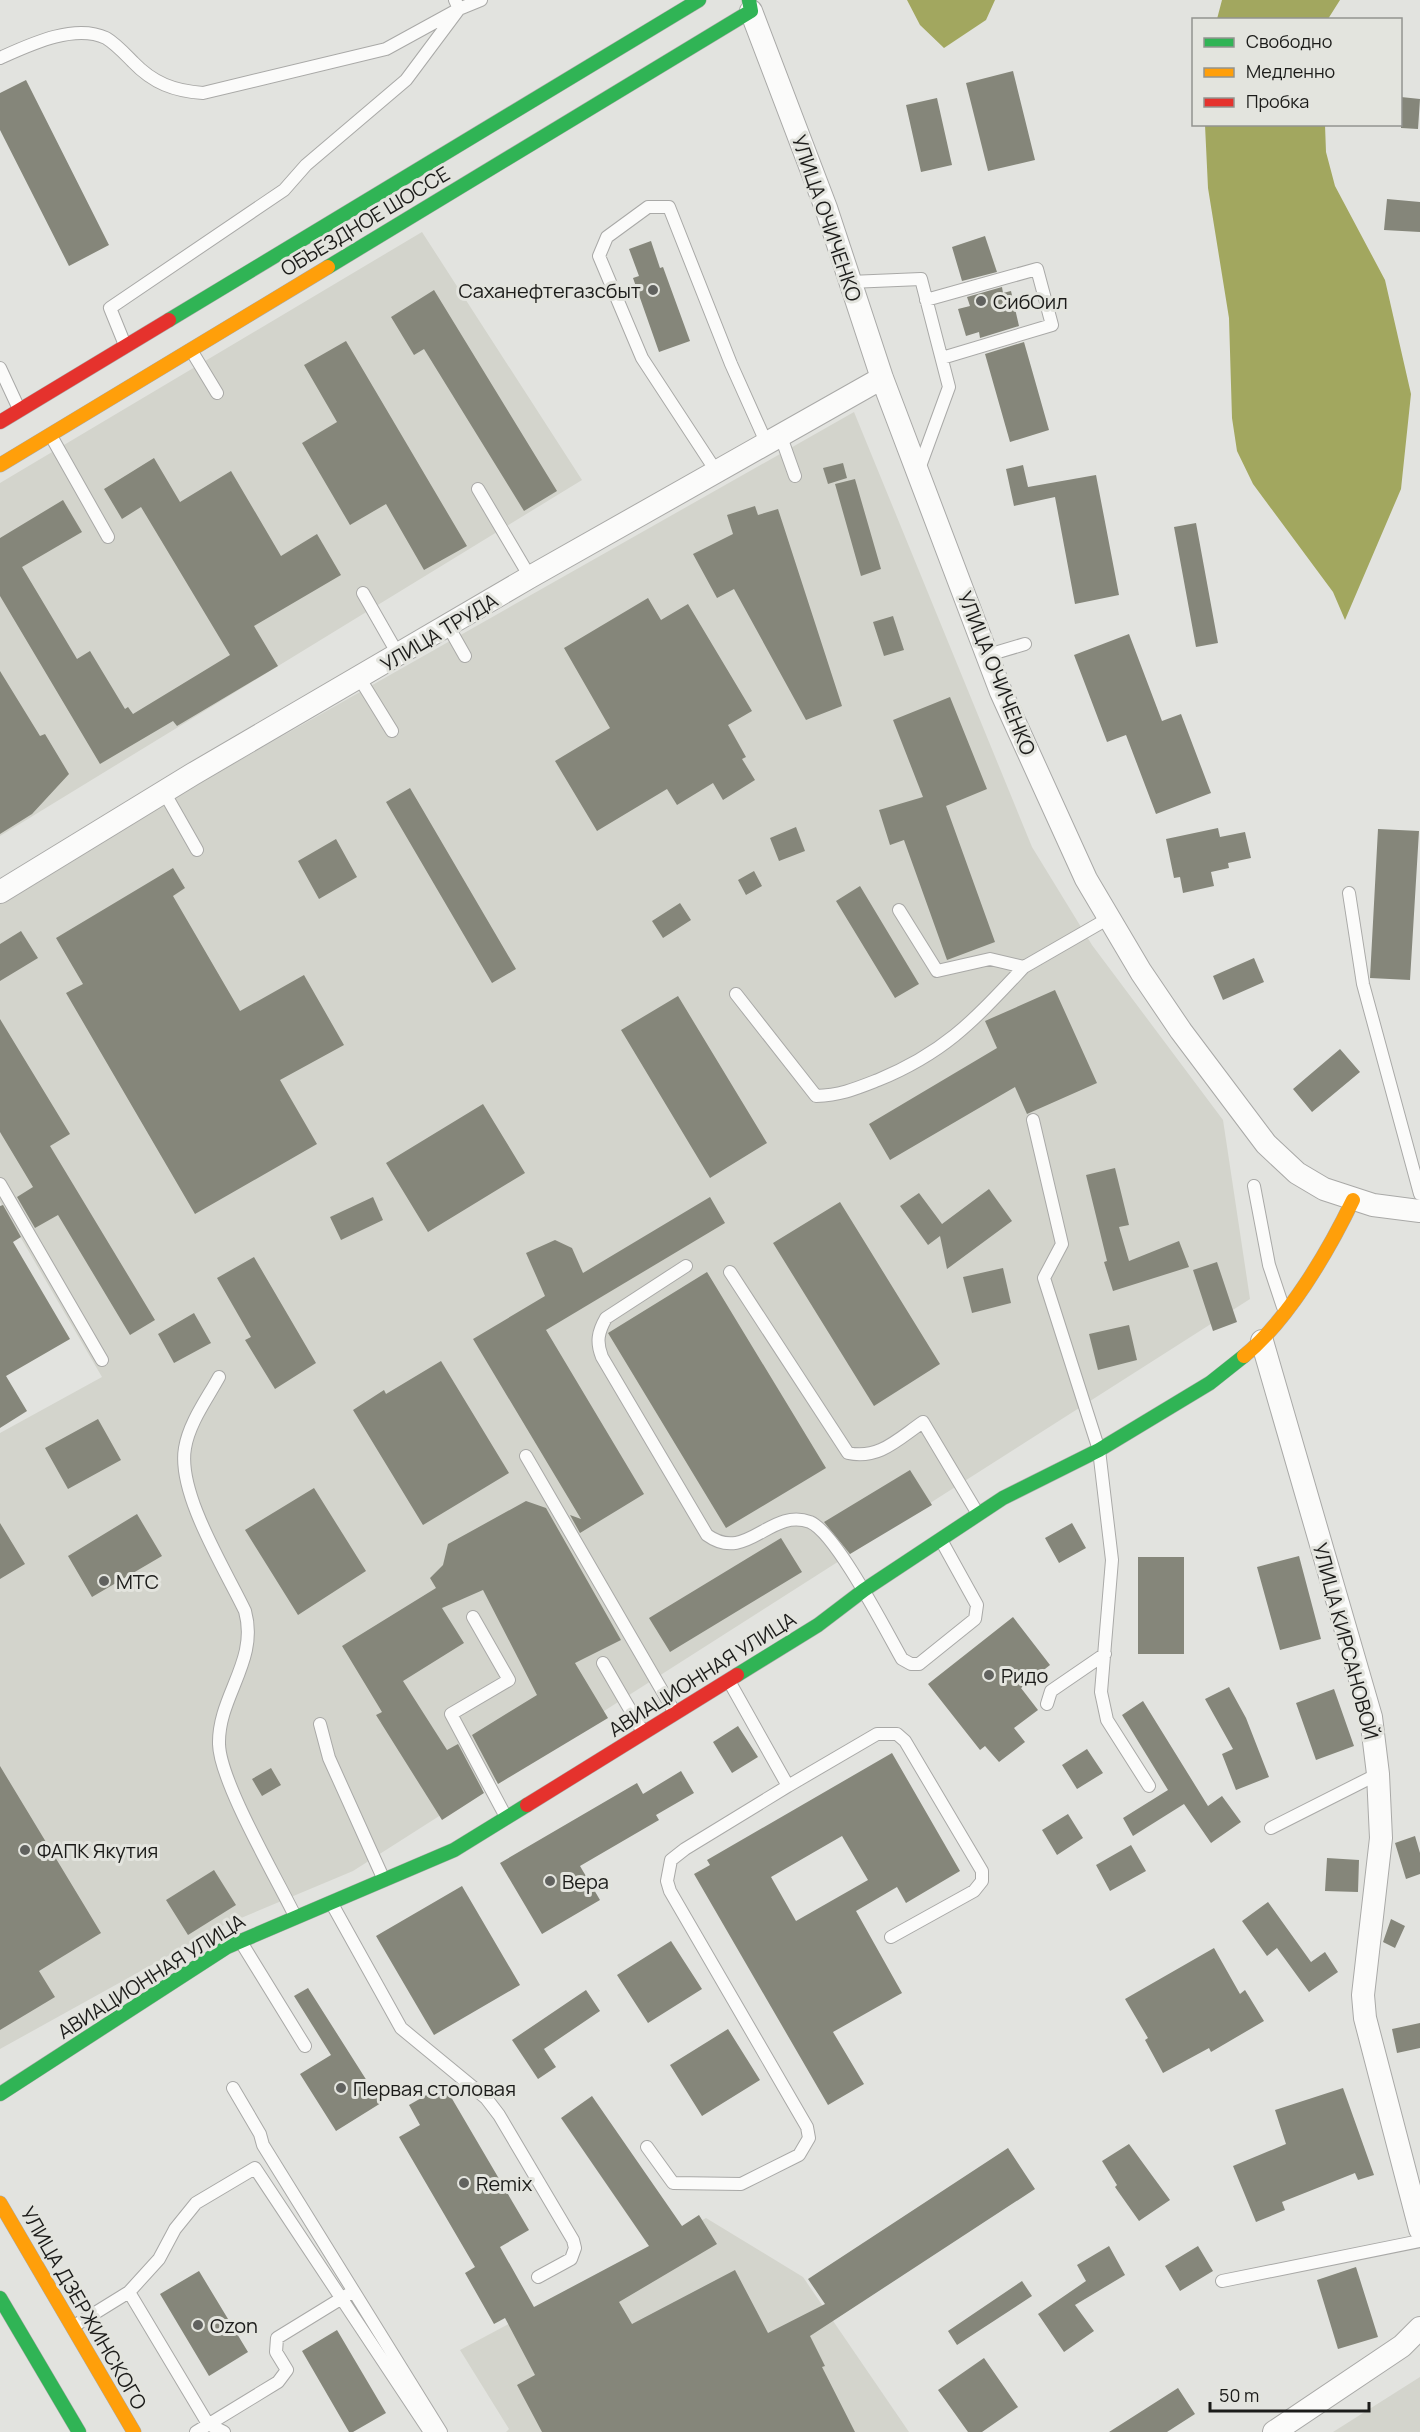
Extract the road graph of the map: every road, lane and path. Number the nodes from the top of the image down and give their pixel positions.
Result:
1 (481, 0) edge
2 (699, 0) edge
3 (457, 5) edge
4 (750, 6) edge
5 (0, 58) edge
6 (850, 282) junction
7 (926, 300) junction
8 (126, 345) junction
9 (190, 350) junction
10 (942, 358) junction
11 (0, 368) edge
12 (882, 378) junction
13 (217, 393) dead end
14 (19, 410) junction
15 (0, 422) edge
16 (50, 435) junction
17 (773, 438) junction
18 (0, 465) edge
19 (919, 470) junction
20 (716, 471) junction
21 (795, 476) dead end
22 (478, 489) dead end
23 (108, 537) dead end
24 (530, 577) junction
25 (363, 593) dead end
26 (448, 626) junction
27 (1025, 644) dead end
28 (988, 655) junction
29 (399, 656) junction
30 (465, 656) dead end
31 (360, 679) junction
32 (392, 731) dead end
33 (164, 792) junction
34 (198, 850) dead end
35 (0, 892) edge
36 (1349, 893) dead end
37 (899, 910) dead end
38 (1109, 918) junction
39 (1024, 967) junction
40 (736, 994) dead end
41 (1033, 1119) dead end
42 (0, 1184) edge
43 (1254, 1186) dead end
44 (1420, 1194) edge
45 (1353, 1200) junction
46 (1420, 1211) edge
47 (686, 1266) dead end
48 (730, 1272) dead end
49 (1283, 1310) junction
50 (1262, 1341) junction
51 (102, 1360) dead end
52 (219, 1377) dead end
53 (1099, 1450) junction
54 (525, 1456) dead end
55 (978, 1514) junction
56 (940, 1539) junction
57 (864, 1590) junction
58 (473, 1617) dead end
59 (1105, 1654) junction
60 (603, 1662) dead end
61 (729, 1681) junction
62 (1047, 1704) dead end
63 (675, 1714) junction
64 (320, 1724) dead end
65 (644, 1733) junction
66 (1378, 1774) junction
67 (788, 1786) junction
68 (1149, 1786) dead end
69 (506, 1817) junction
70 (1271, 1828) dead end
71 (384, 1880) junction
72 (332, 1903) junction
73 (296, 1916) junction
74 (891, 1938) dead end
75 (240, 1941) junction
76 (305, 2046) dead end
77 (232, 2088) dead end
78 (0, 2094) edge
79 (647, 2147) dead end
80 (0, 2203) edge
81 (1420, 2229) edge
82 (1420, 2241) edge
83 (538, 2277) dead end
84 (1222, 2281) dead end
85 (129, 2292) junction
86 (348, 2294) junction
87 (0, 2298) edge
88 (73, 2327) junction
89 (1420, 2328) edge
90 (402, 2383) dead end
91 (208, 2424) junction
92 (79, 2432) edge
93 (134, 2432) edge
94 (196, 2432) edge
95 (224, 2432) edge
96 (430, 2432) edge
97 (436, 2432) edge
98 (441, 2432) edge
99 (1274, 2432) edge

1 - 3 lane
2 - 8 street, ОБЪЕЗДНОЕ ШОССЕ
3 - 5 lane
3 - 8 lane
4 - 6 street, УЛИЦА ОЧИЧЕНКО
4 - 9 street, ОБЪЕЗДНОЕ ШОССЕ
6 - 7 lane
6 - 12 street, УЛИЦА ОЧИЧЕНКО
7 - 10 lane
7 - 10 lane
8 - 14 street, ОБЪЕЗДНОЕ ШОССЕ
9 - 13 lane
9 - 16 street, ОБЪЕЗДНОЕ ШОССЕ
10 - 19 lane
11 - 14 lane
12 - 17 street, УЛИЦА ТРУДА
12 - 19 street, УЛИЦА ОЧИЧЕНКО
14 - 15 street, ОБЪЕЗДНОЕ ШОССЕ
16 - 18 street, ОБЪЕЗДНОЕ ШОССЕ
16 - 23 lane
17 - 20 street, УЛИЦА ТРУДА
17 - 20 lane
17 - 21 lane
19 - 28 street, УЛИЦА ОЧИЧЕНКО
20 - 24 street, УЛИЦА ТРУДА
22 - 24 lane
24 - 26 street, УЛИЦА ТРУДА
25 - 29 lane
26 - 29 street, УЛИЦА ТРУДА
26 - 30 lane
27 - 28 lane
28 - 38 street, УЛИЦА ОЧИЧЕНКО
29 - 31 street, УЛИЦА ТРУДА
31 - 32 lane
31 - 33 street, УЛИЦА ТРУДА
33 - 34 lane
33 - 35 street, УЛИЦА ТРУДА
36 - 44 lane
37 - 39 lane
38 - 39 lane
38 - 45 street, УЛИЦА ОЧИЧЕНКО
39 - 40 lane
41 - 53 lane
42 - 51 lane
43 - 49 lane
45 - 46 street, УЛИЦА ОЧИЧЕНКО
45 - 49 street, АВИАЦИОННАЯ УЛИЦА
47 - 57 lane
48 - 55 lane
49 - 50 street, АВИАЦИОННАЯ УЛИЦА
50 - 53 street, АВИАЦИОННАЯ УЛИЦА
50 - 66 street, УЛИЦА КИРСАНОВОЙ
52 - 73 lane
53 - 55 street, АВИАЦИОННАЯ УЛИЦА
53 - 59 lane
54 - 63 lane
55 - 56 street, АВИАЦИОННАЯ УЛИЦА
56 - 57 street, АВИАЦИОННАЯ УЛИЦА
56 - 57 lane
57 - 61 street, АВИАЦИОННАЯ УЛИЦА
58 - 69 lane
59 - 62 lane
59 - 68 lane
60 - 65 lane
61 - 63 street, АВИАЦИОННАЯ УЛИЦА
61 - 67 lane
63 - 65 street, АВИАЦИОННАЯ УЛИЦА
64 - 71 lane
65 - 69 street, АВИАЦИОННАЯ УЛИЦА
66 - 70 lane
66 - 81 street, УЛИЦА КИРСАНОВОЙ
67 - 74 lane
67 - 79 lane
69 - 71 street, АВИАЦИОННАЯ УЛИЦА
71 - 72 street, АВИАЦИОННАЯ УЛИЦА
72 - 73 street, АВИАЦИОННАЯ УЛИЦА
72 - 83 lane
73 - 75 street, АВИАЦИОННАЯ УЛИЦА
75 - 76 lane
75 - 78 street, АВИАЦИОННАЯ УЛИЦА
77 - 98 lane
80 - 88 street, УЛИЦА ДЗЕРЖИНСКОГО
82 - 84 lane
85 - 88 lane
85 - 91 lane
85 - 96 lane
86 - 90 lane
86 - 91 lane
86 - 97 lane
87 - 92 street
88 - 93 street, УЛИЦА ДЗЕРЖИНСКОГО
89 - 99 street
91 - 94 lane
91 - 95 lane

